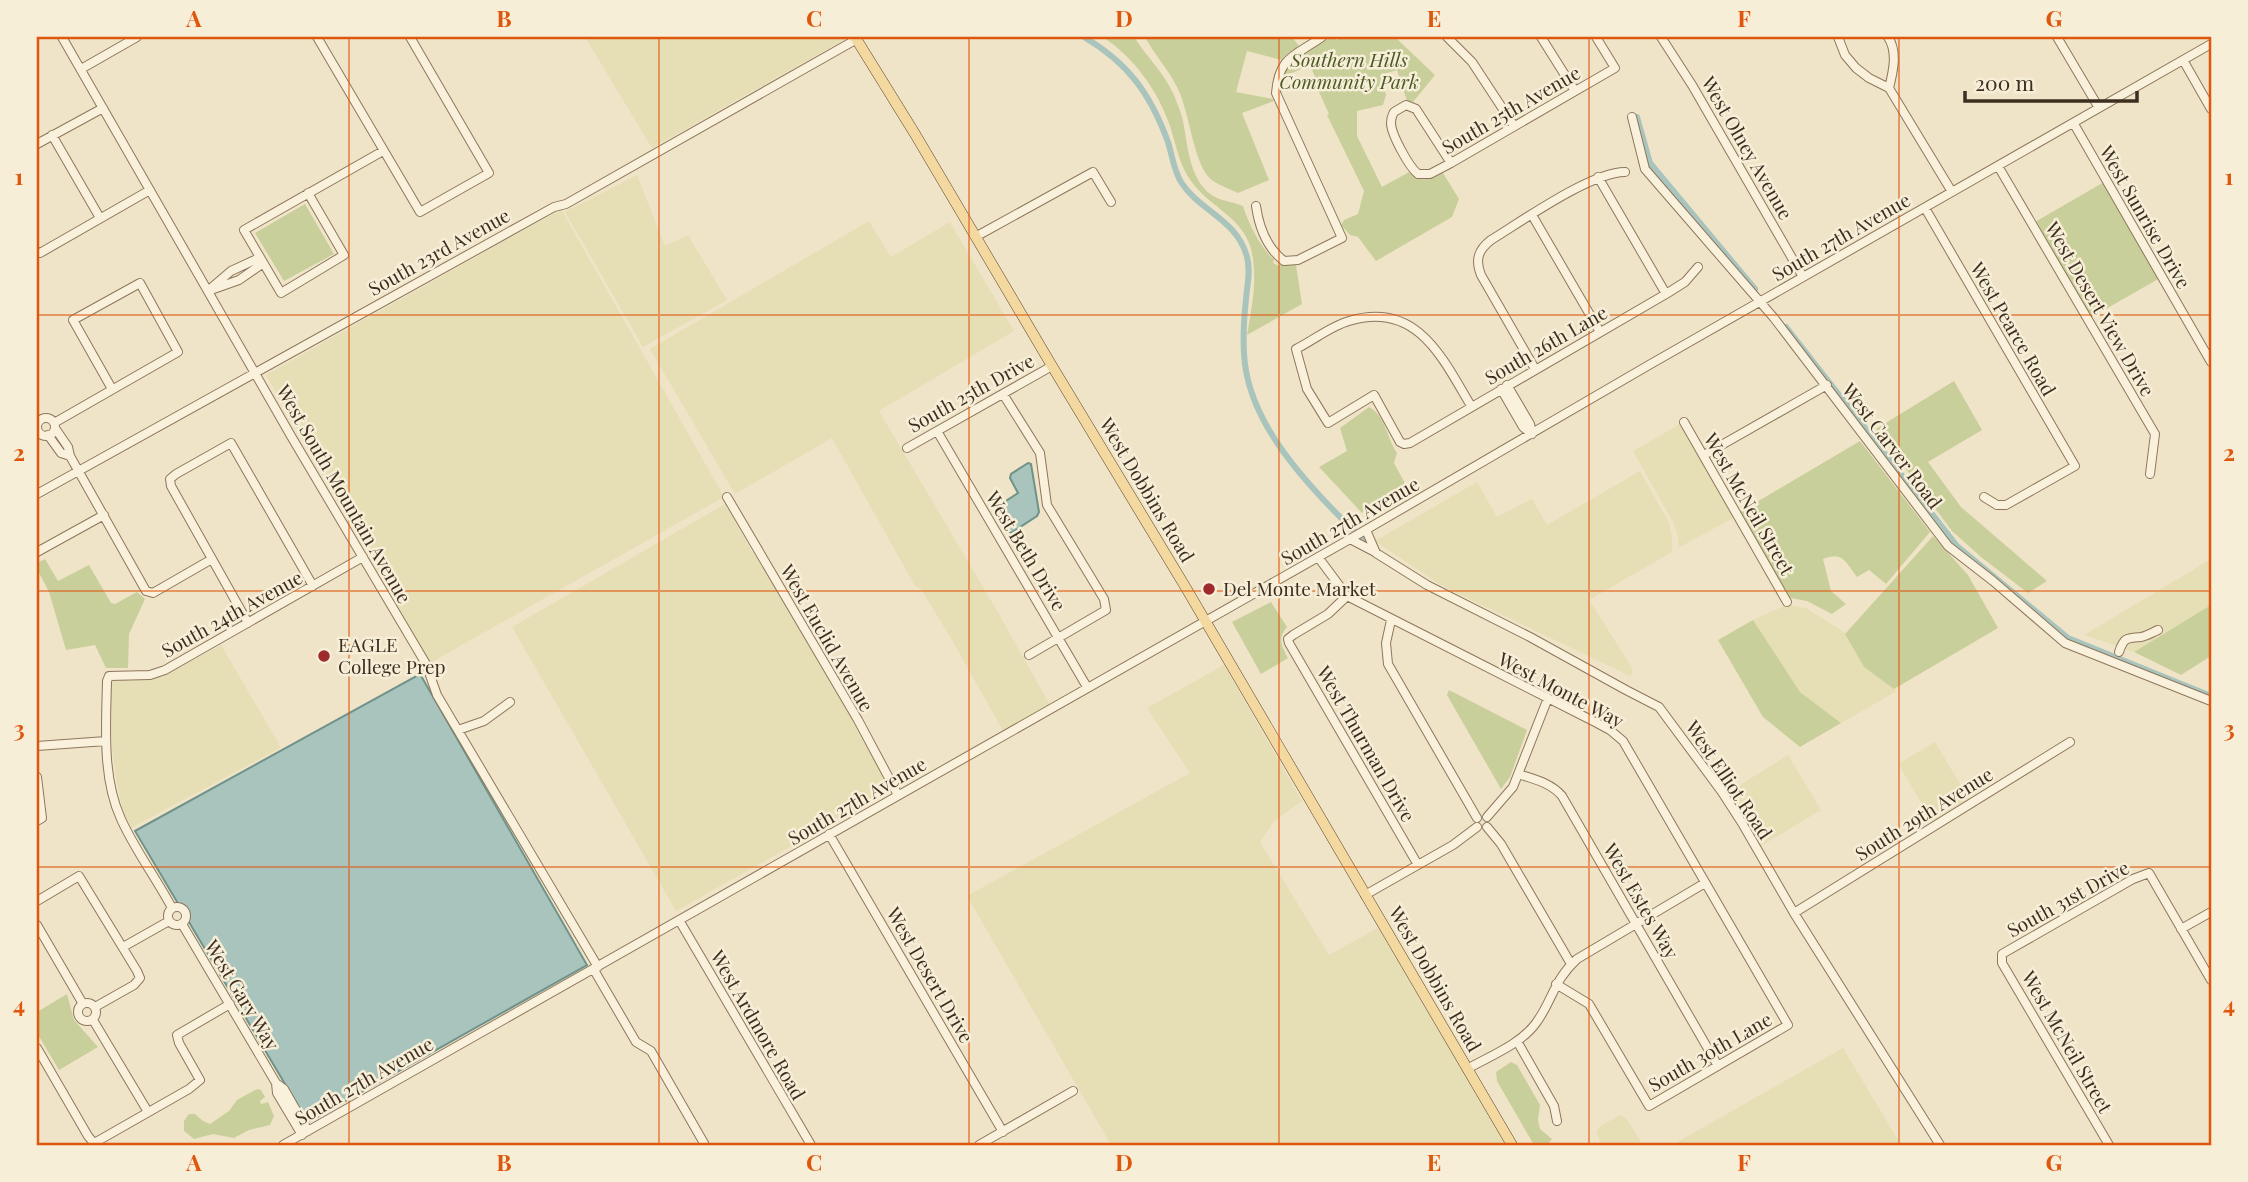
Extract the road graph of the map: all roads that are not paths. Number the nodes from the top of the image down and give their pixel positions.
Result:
1 (62, 37) edge
2 (137, 37) edge
3 (317, 37) edge
4 (410, 37) edge
5 (1322, 37) edge
6 (1447, 37) edge
7 (1541, 37) edge
8 (1596, 37) edge
9 (1661, 37) edge
10 (1839, 37) edge
11 (1888, 37) edge
12 (2057, 37) edge
13 (856, 38) edge
14 (2211, 44) edge
15 (2183, 60) junction
16 (81, 69) junction
17 (1889, 88) junction
18 (1575, 91) junction
19 (103, 108) junction
20 (2099, 108) junction
21 (2211, 110) edge
22 (1632, 117) dead end
23 (2074, 124) junction
24 (1514, 126) junction
25 (52, 135) junction
26 (37, 144) edge
27 (383, 151) junction
28 (1451, 163) junction
29 (1998, 166) junction
30 (1625, 172) dead end
31 (1598, 177) junction
32 (150, 190) junction
33 (1952, 192) junction
34 (308, 193) junction
35 (1111, 202) dead end
36 (1256, 206) dead end
37 (1924, 208) junction
38 (1532, 215) junction
39 (100, 218) junction
40 (977, 236) junction
41 (37, 252) edge
42 (261, 261) junction
43 (1698, 267) dead end
44 (1803, 277) junction
45 (208, 291) junction
46 (1666, 294) junction
47 (1760, 302) junction
48 (1600, 332) junction
49 (2211, 362) edge
50 (1052, 366) junction
51 (1535, 369) junction
52 (255, 372) junction
53 (1827, 385) junction
54 (1504, 387) junction
55 (112, 389) junction
56 (1003, 394) junction
57 (1471, 406) junction
58 (39, 418) edge
59 (1684, 422) dead end
60 (54, 425) junction
61 (937, 431) junction
62 (1532, 434) junction
63 (47, 435) junction
64 (64, 441) junction
65 (55, 446) junction
66 (907, 448) dead end
67 (1704, 455) junction
68 (69, 456) junction
69 (78, 471) junction
70 (2150, 474) dead end
71 (37, 494) edge
72 (727, 497) dead end
73 (1984, 497) dead end
74 (104, 515) junction
75 (1358, 535) junction
76 (37, 552) edge
77 (1376, 553) junction
78 (1318, 557) junction
79 (363, 558) junction
80 (212, 559) junction
81 (313, 586) junction
82 (1347, 596) junction
83 (1787, 602) dead end
84 (1391, 620) junction
85 (1205, 621) junction
86 (248, 623) junction
87 (2158, 630) dead end
88 (1059, 638) junction
89 (2119, 652) dead end
90 (1029, 655) dead end
91 (1087, 687) junction
92 (1548, 698) junction
93 (2211, 701) edge
94 (510, 702) dead end
95 (458, 730) junction
96 (106, 741) junction
97 (2070, 742) dead end
98 (37, 746) edge
99 (1518, 774) junction
100 (37, 777) edge
101 (898, 795) junction
102 (1487, 817) junction
103 (39, 819) edge
104 (1477, 823) junction
105 (1488, 827) junction
106 (829, 834) junction
107 (1418, 865) junction
108 (1705, 883) junction
109 (1365, 895) junction
110 (37, 901) edge
111 (172, 908) junction
112 (2211, 912) edge
113 (1794, 913) junction
114 (679, 920) junction
115 (169, 921) junction
116 (1635, 923) junction
117 (182, 924) junction
118 (37, 925) edge
119 (2181, 929) junction
120 (123, 947) junction
121 (2002, 954) joint
122 (1571, 964) junction
123 (596, 969) junction
124 (2211, 980) edge
125 (1556, 984) junction
126 (83, 1004) junction
127 (230, 1004) junction
128 (95, 1007) junction
129 (93, 1020) junction
130 (1788, 1025) joint
131 (1517, 1041) junction
132 (37, 1048) edge
133 (1718, 1066) junction
134 (1467, 1069) junction
135 (1073, 1091) dead end
136 (148, 1112) junction
137 (1557, 1121) dead end
138 (1003, 1132) junction
139 (305, 1133) junction
140 (283, 1145) edge
141 (705, 1145) edge
142 (811, 1145) edge
143 (979, 1145) edge
144 (1512, 1145) edge
145 (1940, 1145) edge
146 (2109, 1145) edge

1 - 16 street, West South Mountain Avenue
2 - 16 street
3 - 27 street
4 - 27 street
5 - 36 street
6 - 24 street
7 - 18 street
8 - 18 street, South 25th Avenue
9 - 44 street, West Olney Avenue
10 - 17 street
11 - 17 street
12 - 20 street
13 - 40 main road, West Dobbins Road
13 - 52 street, South 23rd Avenue
14 - 15 street, South 27th Avenue
15 - 20 street, South 27th Avenue
15 - 21 street
16 - 19 street, West South Mountain Avenue
17 - 33 street
18 - 24 street, South 25th Avenue
19 - 25 street
19 - 32 street, West South Mountain Avenue
20 - 23 street, South 27th Avenue
22 - 47 street, West Carver Road
23 - 29 street, South 27th Avenue
23 - 49 street, West Sunrise Drive
24 - 28 street, South 25th Avenue
25 - 26 street
25 - 39 street
27 - 34 street
28 - 28 street, South 25th Avenue
29 - 33 street, South 27th Avenue
29 - 70 street, West Desert View Drive
30 - 31 street
31 - 38 street
31 - 46 street
32 - 39 street
32 - 45 street, West South Mountain Avenue
33 - 37 street, South 27th Avenue
34 - 42 street
34 - 42 street
35 - 40 street
37 - 44 street, South 27th Avenue
37 - 73 street, West Pearce Road
38 - 48 street
38 - 51 street
39 - 41 street
40 - 50 main road, West Dobbins Road
42 - 45 street
43 - 46 street, South 26th Lane
44 - 47 street, South 27th Avenue
45 - 52 street, West South Mountain Avenue
46 - 48 street, South 26th Lane
47 - 53 street, West Carver Road
47 - 62 street, South 27th Avenue
48 - 51 street, South 26th Lane
50 - 56 street, South 25th Drive
50 - 85 main road, West Dobbins Road
51 - 54 street, South 26th Lane
52 - 69 street, South 23rd Avenue
52 - 79 street, West South Mountain Avenue
53 - 67 street
53 - 93 street, West Carver Road
54 - 57 street, South 26th Lane
54 - 62 street
55 - 55 street
55 - 60 street
56 - 61 street, South 25th Drive
56 - 88 street
57 - 57 street, South 26th Lane
58 - 60 street
58 - 63 street
59 - 67 street, West McNeil Street
60 - 63 street
60 - 64 street
61 - 66 street, South 25th Drive
61 - 88 street, West Beth Drive
62 - 75 street, South 27th Avenue
63 - 65 street
64 - 65 street
64 - 68 street
65 - 68 street
67 - 83 street, West McNeil Street
68 - 69 street
69 - 71 street, South 23rd Avenue
69 - 74 street
72 - 101 street, West Euclid Avenue
74 - 76 street
74 - 80 street
75 - 77 street
75 - 77 street, West Elliot Road
75 - 78 street, South 27th Avenue
77 - 113 street, West Elliot Road
78 - 82 street, West Monte Way
78 - 85 street, South 27th Avenue
79 - 81 street, South 24th Avenue
79 - 95 street, West South Mountain Avenue
80 - 81 street
80 - 86 street
81 - 86 street, South 24th Avenue
82 - 84 street, West Monte Way
82 - 107 street, West Thurman Drive
84 - 92 street, West Monte Way
84 - 104 street
85 - 91 street, South 27th Avenue
85 - 109 main road, West Dobbins Road
86 - 96 street, South 24th Avenue
87 - 89 street
88 - 90 street
88 - 91 street, West Beth Drive
91 - 101 street, South 27th Avenue
92 - 99 street
92 - 108 street, West Monte Way
94 - 95 street
95 - 123 street, West South Mountain Avenue
96 - 98 street
96 - 111 street
97 - 113 street, South 29th Avenue
99 - 102 street
99 - 116 street, West Estes Way
100 - 103 street
101 - 106 street, South 27th Avenue
102 - 104 street
102 - 105 street
104 - 105 street
104 - 107 street
105 - 122 street
106 - 114 street, South 27th Avenue
106 - 138 street, West Desert Drive
107 - 109 street
108 - 116 street
108 - 130 street, West Monte Way
109 - 134 main road, West Dobbins Road
110 - 120 street
111 - 115 street
111 - 117 street
112 - 119 street
113 - 145 street, West Elliot Road
114 - 123 street, South 27th Avenue
114 - 142 street, West Ardmore Road
115 - 117 street
115 - 120 street
116 - 122 street
116 - 133 street, West Estes Way
117 - 127 street, West Gary Way
118 - 126 street
119 - 121 street, South 31st Drive
119 - 124 street
120 - 128 street
121 - 146 street, West McNeil Street
122 - 125 street
123 - 139 street, South 27th Avenue
123 - 141 street, West South Mountain Avenue
125 - 131 street
125 - 133 street, South 30th Lane
126 - 128 street
126 - 129 street
127 - 136 street
127 - 139 street, West Gary Way
128 - 129 street
129 - 136 street
130 - 133 street, South 30th Lane
131 - 134 street
131 - 137 street
132 - 136 street
134 - 144 main road, West Dobbins Road
135 - 138 street
138 - 143 street
139 - 140 street, South 27th Avenue

